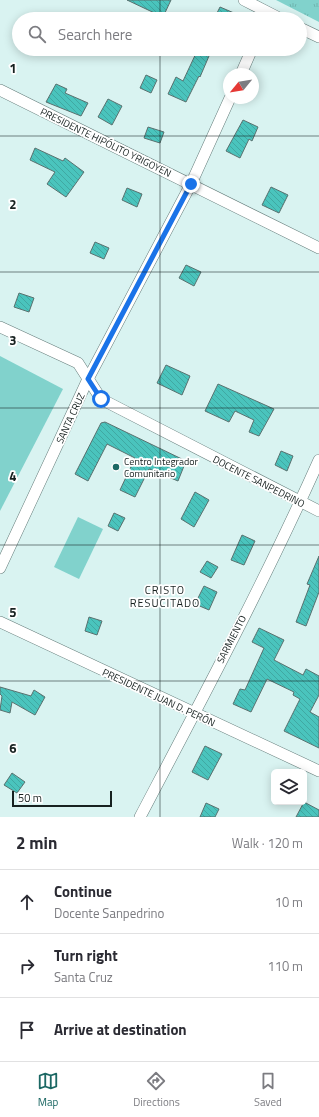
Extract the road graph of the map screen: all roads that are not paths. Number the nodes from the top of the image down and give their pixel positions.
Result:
1 (244, 0) edge
2 (261, 12) edge
3 (307, 31) edge
4 (319, 37) edge
5 (249, 56) edge
6 (244, 68) edge
7 (0, 90) edge
8 (227, 104) edge
9 (191, 184) junction
10 (319, 248) edge
11 (0, 327) edge
12 (88, 379) junction
13 (319, 460) edge
14 (300, 502) junction
15 (319, 511) edge
16 (0, 568) edge
17 (0, 622) edge
18 (194, 714) junction
19 (319, 771) edge
20 (140, 817) edge

1 - 2 street
3 - 4 street
5 - 6 street
7 - 9 street, PRESIDENTE HIPÓLITO YRIGOYEN
8 - 9 street, SANTA CRUZ
9 - 10 street, PRESIDENTE HIPÓLITO YRIGOYEN
9 - 12 street, SANTA CRUZ
11 - 12 street, DOCENTE SANPEDRINO
12 - 14 street, DOCENTE SANPEDRINO
12 - 16 street, SANTA CRUZ
13 - 14 street, SARMIENTO
14 - 15 street, DOCENTE SANPEDRINO
14 - 18 street, SARMIENTO
17 - 18 street, PRESIDENTE JUAN D. PERÓN
18 - 19 street, PRESIDENTE JUAN D. PERÓN
18 - 20 street, SARMIENTO

